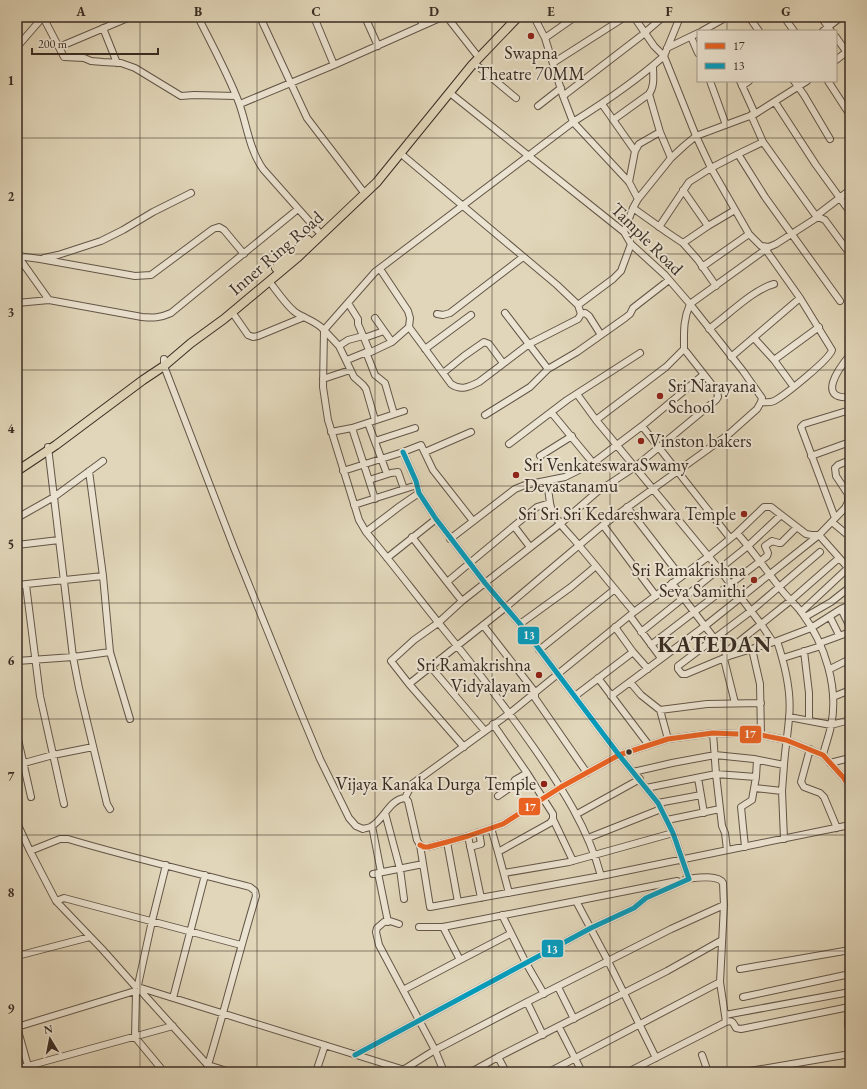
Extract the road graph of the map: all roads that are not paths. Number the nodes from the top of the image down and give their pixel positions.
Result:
1 (43, 17) edge
2 (130, 17) edge
3 (198, 17) edge
4 (260, 17) edge
5 (314, 17) edge
6 (365, 17) edge
7 (419, 17) edge
8 (442, 17) edge
9 (447, 17) edge
10 (512, 17) edge
11 (518, 17) edge
12 (534, 17) edge
13 (575, 17) edge
14 (625, 17) edge
15 (634, 17) edge
16 (663, 17) edge
17 (680, 17) edge
18 (726, 17) edge
19 (749, 17) edge
20 (784, 17) edge
21 (821, 17) edge
22 (841, 17) edge
23 (423, 25) junction
24 (103, 28) junction
25 (716, 28) edge
26 (758, 30) edge
27 (793, 30) edge
28 (828, 30) edge
29 (644, 33) junction
30 (697, 34) edge
31 (691, 37) junction
32 (545, 38) junction
33 (837, 39) edge
34 (378, 46) junction
35 (17, 47) edge
36 (59, 48) junction
37 (667, 48) junction
38 (697, 51) edge
39 (849, 53) edge
40 (476, 54) junction
41 (664, 56) junction
42 (837, 59) edge
43 (117, 63) junction
44 (474, 63) junction
45 (553, 63) junction
46 (334, 65) junction
47 (653, 66) junction
48 (710, 82) edge
49 (795, 82) edge
50 (806, 82) edge
51 (829, 82) edge
52 (292, 83) junction
53 (741, 83) edge
54 (798, 87) junction
55 (560, 88) junction
56 (450, 93) junction
57 (649, 94) junction
58 (236, 96) junction
59 (563, 96) junction
60 (516, 98) dead end
61 (776, 102) junction
62 (240, 104) junction
63 (602, 104) junction
64 (538, 106) dead end
65 (753, 114) junction
66 (850, 115) edge
67 (613, 120) junction
68 (573, 122) junction
69 (726, 125) junction
70 (660, 132) junction
71 (696, 136) junction
72 (830, 139) dead end
73 (763, 142) junction
74 (635, 151) junction
75 (400, 153) junction
76 (738, 154) junction
77 (529, 156) junction
78 (671, 158) junction
79 (711, 168) junction
80 (629, 182) junction
81 (683, 190) junction
82 (850, 190) edge
83 (364, 191) junction
84 (191, 193) dead end
85 (638, 198) junction
86 (839, 198) junction
87 (463, 206) junction
88 (633, 208) junction
89 (298, 209) junction
90 (735, 210) junction
91 (850, 212) edge
92 (817, 216) junction
93 (708, 226) junction
94 (659, 227) junction
95 (318, 231) junction
96 (624, 232) junction
97 (749, 234) junction
98 (792, 234) junction
99 (683, 243) junction
100 (631, 244) junction
101 (768, 249) junction
102 (244, 254) junction
103 (850, 254) edge
104 (17, 255) edge
105 (524, 257) junction
106 (40, 259) junction
107 (702, 267) junction
108 (380, 269) junction
109 (669, 280) junction
110 (269, 281) junction
111 (774, 284) dead end
112 (716, 286) junction
113 (800, 298) junction
114 (49, 300) junction
115 (840, 301) dead end
116 (348, 303) junction
117 (17, 304) edge
118 (690, 304) junction
119 (578, 305) junction
120 (232, 312) junction
121 (505, 313) dead end
122 (437, 314) dead end
123 (581, 314) junction
124 (471, 315) dead end
125 (304, 317) junction
126 (375, 318) dead end
127 (409, 327) junction
128 (819, 327) junction
129 (709, 329) junction
130 (324, 330) junction
131 (384, 331) junction
132 (601, 335) junction
133 (363, 337) junction
134 (754, 338) junction
135 (392, 342) junction
136 (529, 344) junction
137 (339, 346) junction
138 (425, 349) junction
139 (684, 349) junction
140 (368, 352) junction
141 (640, 353) dead end
142 (850, 355) edge
143 (731, 356) junction
144 (347, 360) junction
145 (774, 360) junction
146 (164, 362) junction
147 (503, 363) junction
148 (548, 369) junction
149 (350, 370) junction
150 (443, 373) junction
151 (703, 375) junction
152 (323, 379) junction
153 (793, 386) junction
154 (577, 394) junction
155 (850, 397) edge
156 (761, 402) junction
157 (850, 410) edge
158 (404, 411) dead end
159 (551, 412) junction
160 (394, 414) junction
161 (485, 415) dead end
162 (375, 420) junction
163 (596, 420) junction
164 (368, 423) junction
165 (642, 426) junction
166 (352, 428) junction
167 (415, 428) dead end
168 (331, 432) junction
169 (471, 432) dead end
170 (572, 436) junction
171 (375, 441) junction
172 (850, 442) edge
173 (509, 444) dead end
174 (617, 446) junction
175 (659, 447) junction
176 (48, 448) junction
177 (403, 452) junction
178 (426, 452) junction
179 (540, 456) dead end
180 (811, 456) junction
181 (381, 459) junction
182 (850, 460) edge
183 (103, 461) dead end
184 (593, 463) junction
185 (364, 464) junction
186 (17, 466) edge
187 (635, 467) junction
188 (17, 471) edge
189 (89, 471) junction
190 (343, 471) junction
191 (678, 471) junction
192 (386, 474) junction
193 (369, 480) junction
194 (548, 481) junction
195 (417, 485) junction
196 (653, 488) junction
197 (404, 489) junction
198 (419, 493) junction
199 (849, 496) edge
200 (54, 497) junction
201 (375, 499) junction
202 (550, 503) junction
203 (354, 505) junction
204 (627, 507) junction
205 (781, 515) junction
206 (17, 518) edge
207 (436, 520) junction
208 (833, 520) junction
209 (474, 521) junction
210 (560, 524) junction
211 (603, 525) junction
212 (514, 526) junction
213 (797, 527) junction
214 (366, 532) junction
215 (737, 533) junction
216 (819, 535) junction
217 (412, 537) junction
218 (850, 537) edge
219 (730, 538) junction
220 (450, 539) junction
221 (59, 540) junction
222 (17, 546) edge
223 (580, 546) junction
224 (748, 546) junction
225 (530, 547) junction
226 (820, 552) dead end
227 (708, 557) junction
228 (387, 558) junction
229 (839, 558) junction
230 (761, 561) junction
231 (470, 563) junction
232 (596, 566) junction
233 (849, 569) edge
234 (719, 570) junction
235 (770, 573) junction
236 (103, 576) junction
237 (681, 577) junction
238 (63, 581) junction
239 (447, 582) junction
240 (485, 583) junction
241 (672, 583) junction
242 (730, 584) junction
243 (17, 585) edge
244 (26, 585) junction
245 (779, 586) junction
246 (850, 588) edge
247 (614, 589) junction
248 (656, 596) junction
249 (740, 597) junction
250 (684, 598) junction
251 (790, 601) junction
252 (462, 602) junction
253 (850, 605) edge
254 (506, 607) junction
255 (841, 609) junction
256 (694, 611) junction
257 (751, 611) junction
258 (632, 614) junction
259 (803, 614) junction
260 (830, 617) junction
261 (438, 623) junction
262 (520, 624) junction
263 (761, 624) junction
264 (483, 625) junction
265 (705, 626) junction
266 (615, 627) junction
267 (850, 627) edge
268 (811, 628) junction
269 (641, 632) junction
270 (850, 632) edge
271 (839, 635) junction
272 (716, 639) junction
273 (775, 641) junction
274 (821, 644) junction
275 (651, 645) junction
276 (457, 646) junction
277 (752, 649) junction
278 (539, 650) junction
279 (804, 651) junction
280 (110, 652) junction
281 (633, 652) junction
282 (726, 656) junction
283 (73, 657) junction
284 (661, 658) junction
285 (783, 658) junction
286 (35, 659) junction
287 (850, 660) edge
288 (17, 661) edge
289 (430, 666) junction
290 (648, 669) junction
291 (830, 669) junction
292 (558, 674) junction
293 (598, 678) junction
294 (630, 682) junction
295 (409, 684) junction
296 (850, 690) edge
297 (535, 692) junction
298 (575, 696) junction
299 (611, 696) junction
300 (833, 697) junction
301 (735, 703) junction
302 (761, 703) junction
303 (660, 710) junction
304 (510, 713) junction
305 (789, 717) junction
306 (130, 719) dead end
307 (808, 719) junction
308 (850, 720) edge
309 (493, 724) junction
310 (831, 725) junction
311 (485, 730) junction
312 (713, 733) junction
313 (17, 735) edge
314 (761, 735) junction
315 (668, 739) junction
316 (786, 740) junction
317 (648, 744) junction
318 (93, 747) junction
319 (464, 747) junction
320 (810, 750) junction
321 (619, 754) junction
322 (53, 755) junction
323 (715, 755) junction
324 (823, 755) junction
325 (850, 758) edge
326 (757, 760) junction
327 (830, 763) junction
328 (20, 764) edge
329 (784, 764) junction
330 (633, 772) junction
331 (527, 773) junction
332 (587, 773) junction
333 (716, 774) junction
334 (756, 777) junction
335 (698, 778) junction
336 (640, 779) junction
337 (561, 787) junction
338 (646, 788) junction
339 (755, 788) junction
340 (850, 788) edge
341 (782, 791) junction
342 (700, 795) junction
343 (498, 796) dead end
344 (31, 797) dead end
345 (405, 798) junction
346 (544, 798) junction
347 (64, 804) dead end
348 (660, 806) junction
349 (110, 809) dead end
350 (720, 809) junction
351 (385, 813) junction
352 (704, 813) junction
353 (577, 814) junction
354 (553, 819) junction
355 (667, 820) junction
356 (17, 823) edge
357 (850, 825) edge
358 (372, 826) junction
359 (491, 828) junction
360 (837, 828) junction
361 (480, 832) junction
362 (673, 833) junction
363 (468, 836) junction
364 (588, 838) junction
365 (784, 839) junction
366 (447, 842) junction
367 (420, 845) junction
368 (470, 847) junction
369 (745, 847) junction
370 (727, 850) junction
371 (30, 851) junction
372 (498, 852) junction
373 (595, 855) junction
374 (682, 859) junction
375 (573, 861) junction
376 (423, 864) junction
377 (166, 865) junction
378 (400, 869) junction
379 (378, 873) junction
380 (504, 873) junction
381 (205, 876) junction
382 (601, 876) junction
383 (689, 879) junction
384 (509, 894) junction
385 (480, 898) junction
386 (404, 899) dead end
387 (56, 901) junction
388 (576, 901) junction
389 (458, 902) junction
390 (724, 905) junction
391 (502, 915) junction
392 (152, 921) junction
393 (388, 922) junction
394 (399, 924) dead end
395 (443, 926) junction
396 (419, 927) dead end
397 (591, 928) junction
398 (190, 931) junction
399 (510, 934) junction
400 (90, 936) junction
401 (722, 940) junction
402 (241, 945) junction
403 (850, 950) edge
404 (17, 956) edge
405 (460, 960) junction
406 (608, 961) junction
407 (526, 963) junction
408 (740, 969) dead end
409 (850, 974) edge
410 (720, 982) junction
411 (558, 987) junction
412 (138, 989) junction
413 (403, 990) junction
414 (624, 993) junction
415 (850, 993) edge
416 (544, 994) junction
417 (743, 997) dead end
418 (173, 998) junction
419 (527, 1002) junction
420 (849, 1007) junction
421 (224, 1014) junction
422 (724, 1015) junction
423 (574, 1019) junction
424 (418, 1020) junction
425 (726, 1022) junction
426 (849, 1024) edge
427 (640, 1025) junction
428 (173, 1026) junction
429 (17, 1027) edge
430 (558, 1027) junction
431 (850, 1032) edge
432 (543, 1035) junction
433 (135, 1037) junction
434 (325, 1045) junction
435 (435, 1050) junction
436 (850, 1054) edge
437 (355, 1055) junction
438 (702, 1055) dead end
439 (498, 1056) junction
440 (656, 1058) junction
441 (575, 1059) junction
442 (208, 1065) junction
443 (28, 1066) junction
444 (17, 1069) edge
445 (402, 1070) junction
446 (750, 1071) dead end
447 (164, 1072) edge
448 (213, 1072) edge
449 (230, 1072) edge
450 (316, 1072) edge
451 (410, 1072) edge
452 (444, 1072) edge
453 (470, 1072) edge
454 (506, 1072) edge
455 (549, 1072) edge
456 (582, 1072) edge
457 (628, 1072) edge
458 (708, 1072) edge

1 - 35 street
1 - 36 street
2 - 24 street
3 - 58 street
4 - 52 street
5 - 46 street
6 - 34 street
7 - 23 street
8 - 23 street
9 - 40 street
10 - 40 main road, Inner Ring Road
11 - 44 main road, Inner Ring Road
12 - 32 street
13 - 32 street
14 - 45 street
15 - 29 street
16 - 29 street
17 - 37 street
18 - 25 street
19 - 26 street
20 - 27 street
21 - 28 street
22 - 28 street
23 - 34 street
24 - 36 street
24 - 43 street
29 - 41 street
29 - 59 street
30 - 31 street
31 - 37 street
31 - 38 street
32 - 45 street
33 - 39 street
34 - 46 street
36 - 43 street
37 - 41 street
39 - 42 street
40 - 83 main road, Inner Ring Road
41 - 47 street
41 - 71 street
43 - 58 street
44 - 56 main road, Inner Ring Road
44 - 60 street
45 - 55 street
46 - 52 street
47 - 57 street
47 - 63 street
48 - 69 street
49 - 54 street
50 - 54 street
51 - 66 street
52 - 62 street
52 - 83 street
53 - 65 street
54 - 61 street
54 - 72 street
55 - 59 street
55 - 64 street
56 - 75 main road, Inner Ring Road
56 - 77 street, Tample Road
57 - 67 street
57 - 70 street
58 - 62 street
59 - 68 street
61 - 65 street
61 - 86 street
62 - 89 street
63 - 67 street
63 - 68 street
65 - 69 street
65 - 73 street
67 - 74 street
68 - 77 street
68 - 80 street
69 - 71 street
70 - 74 street
70 - 78 street
71 - 78 street
71 - 79 street
73 - 76 street
73 - 92 street
74 - 80 street
75 - 83 main road, Inner Ring Road
75 - 87 street
76 - 79 street
76 - 98 street
77 - 87 street
77 - 96 street, Tample Road
78 - 85 street
79 - 81 street
79 - 90 street
80 - 85 street
81 - 93 street
81 - 94 street
82 - 86 street
83 - 95 main road, Inner Ring Road
83 - 110 main road, Inner Ring Road
84 - 106 street
85 - 88 street
86 - 91 street
86 - 92 street
87 - 105 street
87 - 108 street
88 - 94 street
88 - 96 street
89 - 95 street
89 - 102 street
90 - 93 street
90 - 97 street
92 - 98 street
92 - 103 street
93 - 99 street
94 - 99 street
95 - 146 main road, Inner Ring Road
96 - 100 street, Tample Road
97 - 101 street
97 - 107 street
98 - 101 street
98 - 115 street
99 - 107 street
100 - 109 street, Tample Road
100 - 119 street
101 - 112 street
101 - 113 street
102 - 106 street
102 - 114 street
104 - 106 street
104 - 114 street
105 - 119 street
105 - 122 street
107 - 112 street
108 - 116 street
108 - 127 street
109 - 118 street, Tample Road
109 - 132 street
110 - 120 main road, Inner Ring Road
110 - 125 street
111 - 129 street
112 - 118 street
113 - 128 street
113 - 134 street
114 - 117 street
116 - 130 street
116 - 133 street
118 - 129 street, Tample Road
118 - 139 street
119 - 123 street
120 - 125 street
120 - 146 main road, Inner Ring Road
121 - 136 street
123 - 132 street
123 - 136 street
124 - 138 street
125 - 130 street
126 - 131 street
127 - 135 street
127 - 138 street
128 - 145 street
128 - 153 street
129 - 143 street, Tample Road
130 - 137 street
130 - 152 street
131 - 133 street
131 - 135 street
132 - 148 street
133 - 137 street
133 - 140 street
134 - 143 street
134 - 145 street
135 - 140 street
136 - 147 street
136 - 148 street
137 - 144 street
138 - 150 street
139 - 151 street
139 - 163 street
140 - 144 street
140 - 160 street
141 - 154 street
142 - 155 street
143 - 156 street, Tample Road
144 - 149 street
145 - 153 street
146 - 176 main road, Inner Ring Road
146 - 358 street
147 - 150 street
147 - 150 street
148 - 161 street
149 - 152 street
149 - 162 street
151 - 165 street
151 - 175 street
152 - 168 street
153 - 156 street
154 - 159 street
154 - 163 street
156 - 191 street
157 - 180 street
158 - 160 street
159 - 170 street
159 - 173 street
160 - 162 street
162 - 164 street
163 - 174 street
164 - 166 street
164 - 171 street
165 - 174 street
165 - 175 street
166 - 168 street
166 - 185 street
167 - 171 street
168 - 190 street
169 - 178 street
170 - 179 street
170 - 184 street
171 - 181 street
172 - 180 street
174 - 184 street
174 - 187 street
175 - 187 street
175 - 191 street
176 - 186 main road, Inner Ring Road
176 - 188 main road, Inner Ring Road
176 - 200 street
177 - 178 street
177 - 181 street
177 - 195 street
178 - 209 street
180 - 208 street
181 - 185 street
181 - 192 street
182 - 199 street
183 - 189 street
184 - 194 street
185 - 190 street
185 - 193 street
187 - 196 street
187 - 210 street
189 - 200 street
189 - 236 street
190 - 203 street
191 - 196 street
191 - 219 street
192 - 193 street
192 - 197 street
193 - 201 street
194 - 202 street
194 - 209 street
195 - 197 street
195 - 198 street
196 - 204 street
196 - 227 street
197 - 201 street
198 - 207 street
198 - 214 street
199 - 208 street
200 - 206 street
200 - 221 street
201 - 203 street
202 - 210 street
202 - 212 street
203 - 214 street
204 - 211 street
204 - 237 street
205 - 213 street
205 - 215 street
205 - 224 street
207 - 217 street
207 - 220 street
208 - 216 street
208 - 218 street
209 - 220 street
210 - 223 street
210 - 225 street
211 - 223 street
211 - 248 street
212 - 225 street
212 - 231 street
213 - 216 street
213 - 230 street
214 - 228 street
215 - 219 street
215 - 224 street
216 - 229 street
216 - 235 street
217 - 228 street
217 - 239 street
219 - 227 street
220 - 231 street
221 - 222 street
221 - 238 street
223 - 232 street
223 - 254 street
224 - 230 street
224 - 234 street
225 - 240 street
226 - 245 street
227 - 234 street
227 - 237 street
228 - 261 street
229 - 233 street
229 - 251 street
230 - 235 street
230 - 242 street
231 - 239 street
231 - 240 street
232 - 247 street
232 - 262 street
233 - 259 street
234 - 242 street
234 - 250 street
235 - 245 street
235 - 249 street
236 - 238 street
236 - 280 street
237 - 241 street
238 - 244 street
238 - 283 street
239 - 252 street
240 - 252 street
240 - 254 street
241 - 248 street
241 - 250 street
242 - 249 street
242 - 256 street
243 - 244 street
244 - 286 street
245 - 251 street
245 - 257 street
246 - 259 street
247 - 258 street
247 - 278 street
248 - 258 street
249 - 257 street
249 - 265 street
250 - 256 street
250 - 269 street
251 - 259 street
251 - 263 street
252 - 261 street
253 - 255 street
254 - 262 street
254 - 264 street
255 - 260 street
255 - 267 street
256 - 265 street
256 - 275 street
257 - 263 street
257 - 272 street
258 - 266 street
258 - 269 street
259 - 268 street
260 - 268 street
260 - 271 street
261 - 276 street
261 - 295 street
262 - 278 street
263 - 273 street
263 - 282 street
264 - 276 street
264 - 297 street
265 - 272 street
265 - 284 street
266 - 281 street
266 - 292 street
268 - 273 street
268 - 274 street
269 - 275 street
270 - 271 street
271 - 274 street
272 - 282 street
272 - 282 street
273 - 277 street
273 - 285 street
274 - 279 street
274 - 291 street
275 - 284 street
276 - 289 street
276 - 304 street
277 - 282 street
277 - 302 street
278 - 292 street
279 - 285 street
279 - 307 street
280 - 283 street
280 - 306 street
281 - 290 street
281 - 293 street
282 - 301 street
283 - 286 street
283 - 318 street
284 - 290 street
285 - 305 street
286 - 288 street
286 - 322 street
287 - 291 street
289 - 295 street
289 - 311 street
290 - 294 street
291 - 300 street
292 - 297 street
292 - 298 street
293 - 298 street
293 - 299 street
294 - 299 street
294 - 303 street
295 - 319 street
296 - 300 street
297 - 304 street
297 - 332 street
298 - 321 street
299 - 317 street
300 - 310 street
301 - 302 street
301 - 303 street
302 - 314 street
303 - 315 street
304 - 309 street
304 - 337 street
305 - 307 street
305 - 316 street
307 - 310 street
308 - 310 street
309 - 311 street
309 - 331 street
310 - 324 street
311 - 319 street
312 - 314 street
312 - 315 street
312 - 323 street
313 - 328 street
314 - 316 street
315 - 317 street
316 - 320 street
316 - 329 street
317 - 321 street
318 - 322 street
318 - 349 street
319 - 345 street
320 - 324 street
320 - 360 street
321 - 330 street
321 - 332 street
322 - 328 street
322 - 347 street
323 - 326 street
323 - 330 street
323 - 333 street
324 - 327 street
325 - 327 street
326 - 329 street
326 - 334 street
327 - 340 street
328 - 344 street
329 - 341 street
330 - 336 street
331 - 343 street
331 - 346 street
332 - 337 street
333 - 334 street
333 - 335 street
333 - 350 street
334 - 339 street
335 - 338 street
335 - 342 street
336 - 338 street
336 - 353 street
337 - 346 street
337 - 353 street
338 - 348 street
339 - 341 street
339 - 369 street
341 - 365 street
342 - 348 street
342 - 352 street
345 - 351 street
345 - 367 street
346 - 354 street
346 - 359 street
348 - 355 street
348 - 364 street
350 - 352 street
350 - 370 street
351 - 358 street
351 - 378 street
352 - 355 street
353 - 364 street
354 - 372 street
354 - 375 street
355 - 362 street
356 - 371 street
357 - 360 street
358 - 379 street
359 - 361 street
359 - 372 street
360 - 365 street
361 - 363 street
361 - 368 street
362 - 373 street
362 - 374 street
363 - 366 street
363 - 368 street
364 - 373 street
365 - 369 street
366 - 367 street
366 - 389 street
367 - 376 street
368 - 385 street
369 - 370 street
370 - 374 street
371 - 377 street
371 - 387 street
372 - 380 street
373 - 375 street
373 - 382 street
374 - 382 street
374 - 383 street
375 - 380 street
376 - 378 street
376 - 389 street
377 - 381 street
377 - 392 street
378 - 379 street
378 - 386 street
379 - 393 street
380 - 384 street
381 - 398 street
381 - 402 street
382 - 384 street
383 - 388 street
383 - 390 street
383 - 397 street
384 - 385 street
385 - 389 street
387 - 392 street
387 - 400 street
388 - 391 street
388 - 397 street
390 - 401 street
390 - 406 street
391 - 395 street
391 - 399 street
392 - 398 street
392 - 412 street
393 - 394 street
393 - 413 street
395 - 396 street
395 - 405 street
397 - 406 street
397 - 407 street
398 - 402 street
398 - 418 street
399 - 405 street
399 - 407 street
400 - 404 street
400 - 412 street
401 - 410 street
401 - 414 street
402 - 421 street
403 - 408 street
405 - 413 street
406 - 411 street
406 - 414 street
407 - 416 street
407 - 424 street
409 - 417 street
410 - 422 street
410 - 427 street
411 - 416 street
411 - 423 street
412 - 418 street
412 - 428 street
412 - 429 street
412 - 433 street
413 - 424 street
414 - 423 street
414 - 427 street
415 - 420 street
415 - 422 street
416 - 419 street
418 - 421 street
419 - 432 street
419 - 435 street
420 - 425 street
420 - 426 street
421 - 434 street
421 - 442 street
422 - 425 street
423 - 430 street
424 - 435 street
424 - 437 street
425 - 440 street
426 - 431 street
427 - 440 street
427 - 441 street
428 - 433 street
428 - 442 street
429 - 443 street
430 - 432 street
430 - 441 street
432 - 439 street
433 - 443 street
433 - 447 street
434 - 437 street
434 - 450 street
435 - 445 street
435 - 452 street
436 - 446 street
437 - 445 street
438 - 458 street
439 - 453 street
439 - 454 street
440 - 457 street
441 - 455 street
441 - 456 street
442 - 448 street
442 - 449 street
443 - 444 street
445 - 451 street

